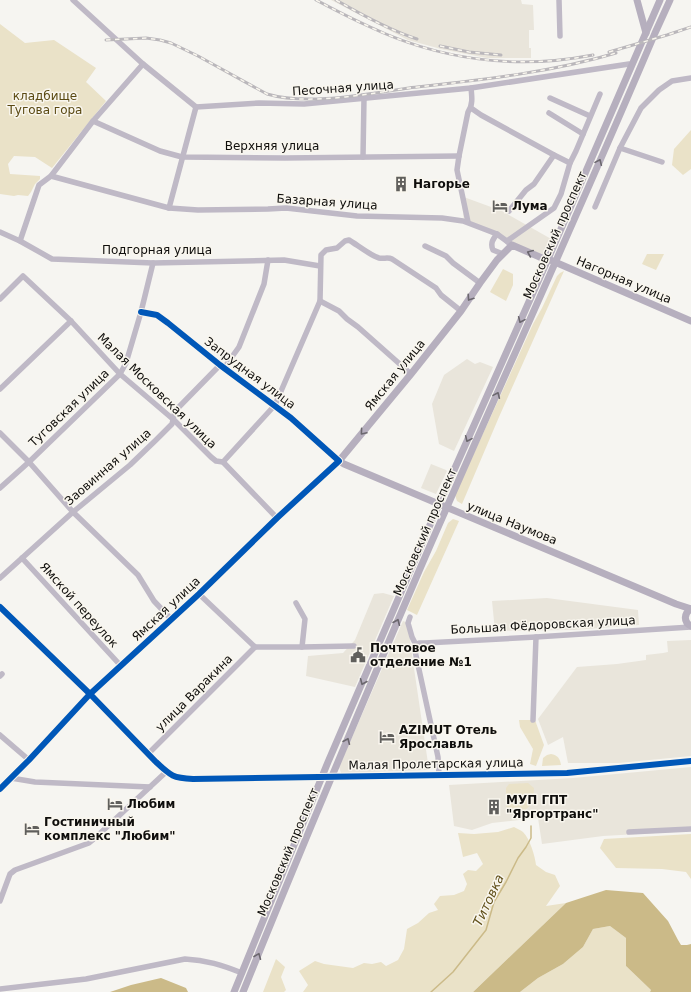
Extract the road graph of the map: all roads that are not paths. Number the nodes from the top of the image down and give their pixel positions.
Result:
1 (73, 0) edge
2 (559, 0) edge
3 (637, 0) edge
4 (659, 0) edge
5 (671, 0) edge
6 (645, 30) junction
7 (560, 36) dead end
8 (143, 64) junction
9 (629, 64) junction
10 (691, 78) edge
11 (471, 88) junction
12 (623, 88) junction
13 (600, 94) dead end
14 (364, 98) junction
15 (550, 98) dead end
16 (196, 107) junction
17 (471, 108) junction
18 (549, 113) dead end
19 (590, 116) junction
20 (92, 121) junction
21 (583, 134) junction
22 (620, 148) junction
23 (554, 155) junction
24 (459, 156) junction
25 (182, 157) junction
26 (363, 157) junction
27 (662, 162) dead end
28 (570, 163) junction
29 (51, 176) junction
30 (595, 207) dead end
31 (169, 208) junction
32 (509, 210) dead end
33 (468, 222) junction
34 (0, 232) edge
35 (497, 234) junction
36 (20, 241) junction
37 (512, 245) junction
38 (424, 246) dead end
39 (503, 254) junction
40 (268, 260) junction
41 (552, 260) junction
42 (153, 263) junction
43 (320, 266) junction
44 (480, 283) junction
45 (0, 298) edge
46 (320, 301) junction
47 (461, 311) junction
48 (141, 312) junction
49 (691, 321) edge
50 (71, 322) junction
51 (222, 366) junction
52 (120, 374) junction
53 (411, 374) junction
54 (0, 389) edge
55 (275, 405) junction
56 (174, 420) junction
57 (0, 433) edge
58 (339, 461) junction
59 (29, 462) junction
60 (223, 462) junction
61 (0, 488) edge
62 (439, 504) junction
63 (447, 508) junction
64 (73, 512) junction
65 (277, 518) junction
66 (22, 558) junction
67 (0, 578) edge
68 (199, 594) junction
69 (296, 603) dead end
70 (676, 604) junction
71 (0, 607) edge
72 (691, 609) edge
73 (410, 616) dead end
74 (685, 617) junction
75 (171, 620) junction
76 (691, 626) edge
77 (672, 628) junction
78 (536, 637) junction
79 (416, 645) junction
80 (354, 646) dead end
81 (256, 647) junction
82 (302, 647) junction
83 (120, 666) junction
84 (90, 694) junction
85 (533, 720) dead end
86 (0, 735) edge
87 (148, 754) junction
88 (29, 760) junction
89 (691, 761) edge
90 (166, 772) junction
91 (439, 774) junction
92 (322, 777) junction
93 (331, 777) junction
94 (11, 778) junction
95 (150, 787) junction
96 (0, 789) edge
97 (691, 829) edge
98 (629, 832) dead end
99 (0, 901) edge
100 (242, 973) junction
101 (0, 989) edge
102 (234, 992) edge
103 (243, 992) edge

1 - 8 street
2 - 7 street
3 - 6 main road
4 - 6 main road, Московский проспект
41 -> 5 main road, Московский проспект
6 - 9 main road, Московский проспект
6 - 12 main road, Московский проспект
8 - 16 street
8 - 20 street
9 - 11 street, Песочная улица
9 - 12 main road, Московский проспект
10 - 22 street
11 - 14 street, Песочная улица
11 - 17 street
12 - 41 main road, Московский проспект
13 - 19 street
14 - 16 street, Песочная улица
14 - 26 street
15 - 19 street
16 - 25 street
17 - 23 street
17 - 24 street
18 - 21 street
19 - 21 street
20 - 25 street, Верхняя улица
20 - 29 street
21 - 28 street
22 - 27 street
22 - 30 street
23 - 28 street
23 - 32 street
24 - 26 street, Верхняя улица
24 - 33 street
25 - 26 street, Верхняя улица
25 - 31 street
28 - 37 street
29 - 31 street, Базарная улица
29 - 36 street
31 - 33 street, Базарная улица
33 - 35 street, Базарная улица
34 - 36 street, Подгорная улица
35 - 37 street, Базарная улица
35 - 39 street
36 - 42 street, Подгорная улица
37 - 39 main road, Ямская улица
41 -> 37 main road, Базарная улица
38 - 44 street
39 - 44 main road, Ямская улица
40 - 42 street, Подгорная улица
40 - 43 street, Подгорная улица
40 - 51 street, Заовинная улица
41 - 49 main road, Нагорная улица
41 -> 62 main road, Московский проспект
63 -> 41 main road, Московский проспект
42 - 48 street, Туговская улица
43 - 46 street
43 - 47 street
44 -> 47 main road, Ямская улица
45 - 50 street, Малая Московская улица
46 - 53 street
46 - 55 street
47 - 53 main road, Ямская улица
48 - 51 street, Запрудная улица
48 - 52 street, Туговская улица
50 - 52 street, Малая Московская улица
50 - 54 street
51 - 55 street, Запрудная улица
51 - 56 street, Заовинная улица
52 - 56 street, Малая Московская улица
52 - 59 street, Туговская улица
53 -> 58 main road, Ямская улица
55 - 58 street, Запрудная улица
55 - 60 street
56 - 60 street, Малая Московская улица
56 - 64 street, Заовинная улица
57 - 59 street
58 - 62 main road, улица Наумова
58 - 65 street, Ямская улица
59 - 61 street, Туговская улица
59 - 64 street
60 - 65 street, Малая Московская улица
62 - 63 main road, улица Наумова
62 -> 92 main road, Московский проспект
63 - 70 main road, улица Наумова
93 -> 63 main road, Московский проспект
64 - 66 street, Заовинная улица
64 - 75 street
65 - 68 street, Ямская улица
66 - 67 street, Заовинная улица
66 - 83 street, Ямской переулок
68 - 75 street, Ямская улица
68 - 81 street
69 - 82 street
70 - 72 main road, улица Наумова
70 - 74 main road
71 - 84 street
72 - 74 main road
73 - 79 street
74 - 76 main road
74 - 77 street
75 - 83 street, Ямская улица
76 - 77 street, Большая Фёдоровская улица
77 - 78 street, Большая Фёдоровская улица
78 - 79 street, Большая Фёдоровская улица
78 - 85 street
79 - 91 street
80 - 82 street
81 - 82 street
81 - 87 street, улица Варакина
83 - 84 street, Ямская улица
84 - 87 street
84 - 88 street, Ямская улица
86 - 88 street
87 - 90 street
88 - 94 street, Ямская улица
89 - 91 street, Малая Пролетарская улица
90 - 92 street, Малая Пролетарская улица
90 - 95 street
91 - 93 street, Малая Пролетарская улица
92 - 93 street, Малая Пролетарская улица
92 - 100 main road, Московский проспект
103 -> 93 main road, Московский проспект
94 - 95 street
94 - 96 street, Ямская улица
95 - 99 street
97 - 98 street
100 - 101 street
100 - 102 main road, Московский проспект

